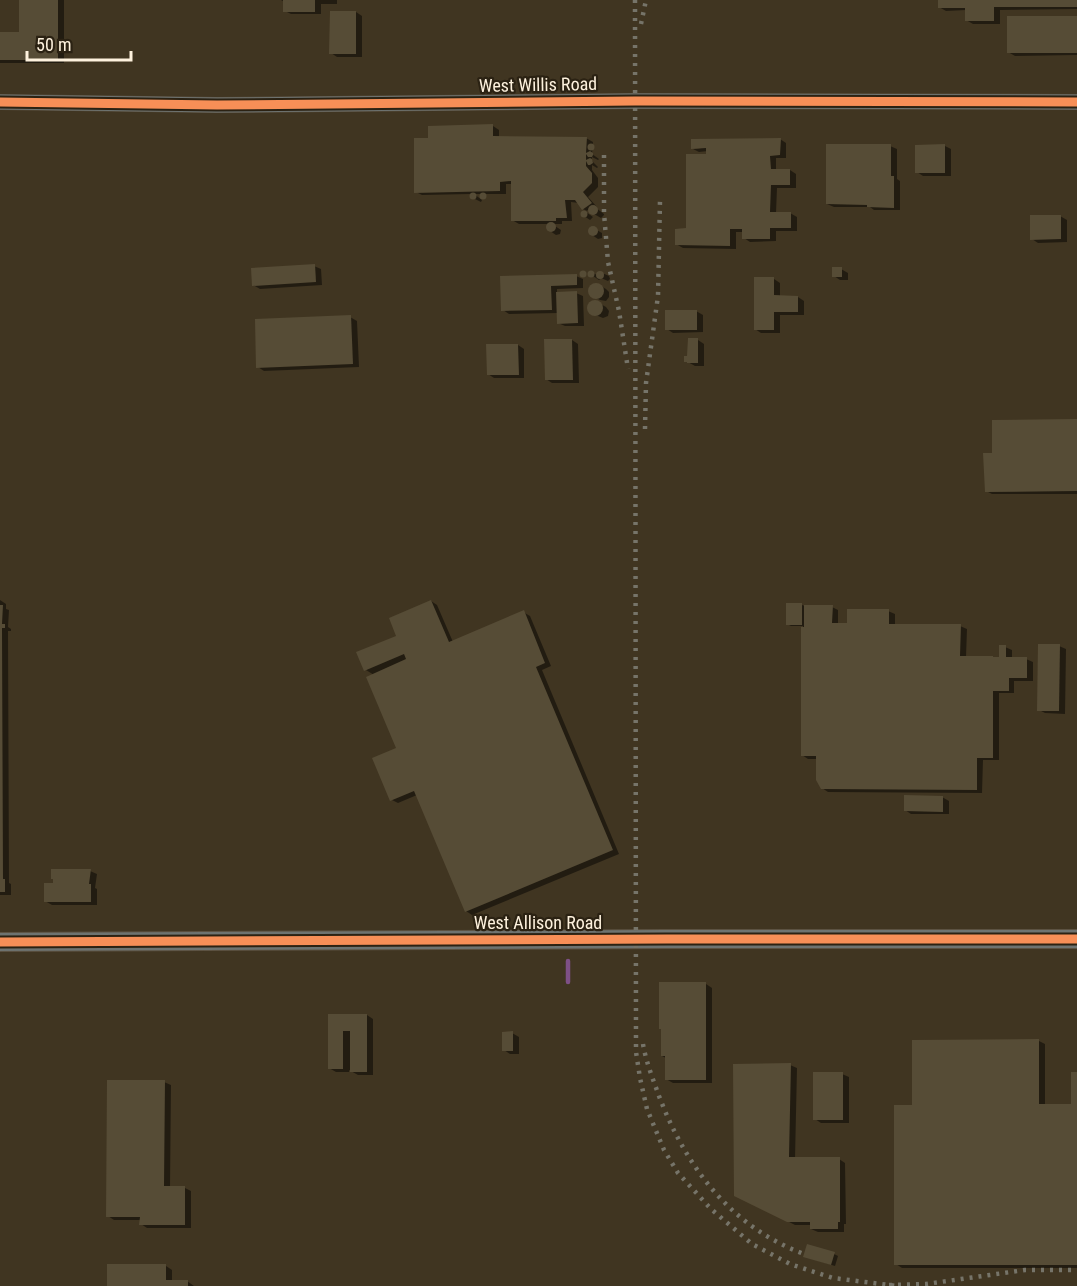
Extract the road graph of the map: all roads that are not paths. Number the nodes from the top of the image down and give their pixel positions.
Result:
1 (0, 102) edge
2 (1077, 102) edge
3 (1077, 939) edge
4 (0, 942) edge

1 - 2 street, West Willis Road
3 - 4 street, West Allison Road

